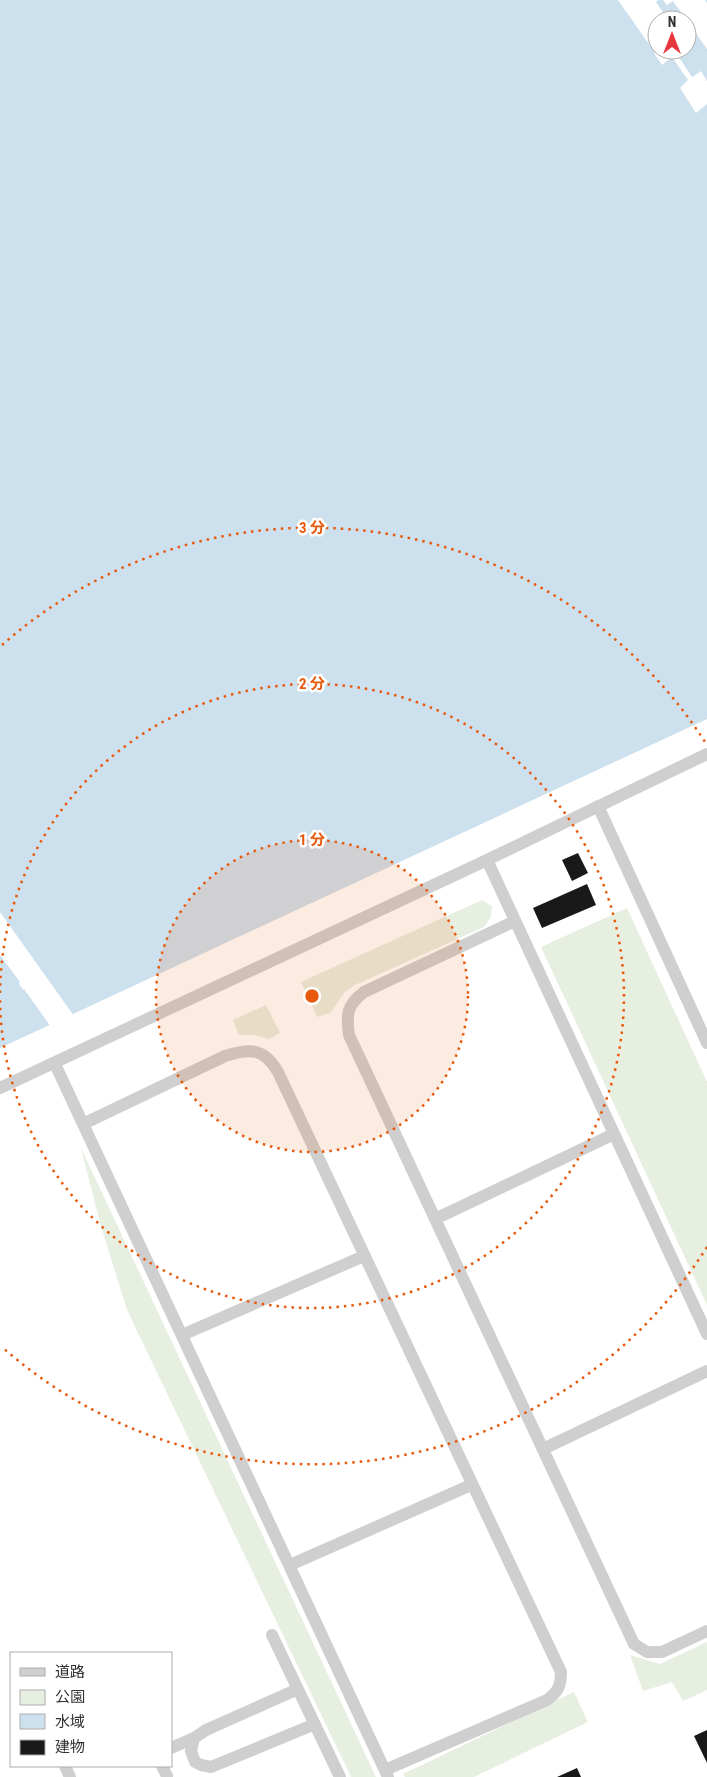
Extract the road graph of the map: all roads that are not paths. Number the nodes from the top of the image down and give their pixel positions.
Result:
1 (707, 754) edge
2 (598, 806) junction
3 (488, 860) junction
4 (515, 921) junction
5 (707, 1043) edge
6 (55, 1064) junction
7 (0, 1088) edge
8 (83, 1124) junction
9 (614, 1134) junction
10 (435, 1219) junction
11 (364, 1256) junction
12 (707, 1334) edge
13 (182, 1335) junction
14 (707, 1371) edge
15 (542, 1450) junction
16 (471, 1485) junction
17 (290, 1565) junction
18 (707, 1631) edge
19 (272, 1635) dead end
20 (298, 1689) junction
21 (315, 1724) junction
22 (194, 1738) junction
23 (172, 1748) edge
24 (386, 1774) edge
25 (340, 1777) edge

1 - 2 lane
2 - 3 lane
2 - 5 lane
3 - 4 lane
3 - 6 lane
4 - 9 lane
4 - 10 lane
6 - 7 lane
6 - 8 lane
8 - 11 lane
8 - 13 lane
9 - 10 lane
9 - 12 lane
10 - 15 lane
11 - 13 lane
11 - 16 lane
13 - 17 lane
14 - 15 lane
15 - 18 lane
16 - 17 lane
16 - 24 lane
17 - 24 lane
19 - 20 lane
20 - 21 lane
20 - 22 lane
21 - 22 lane
21 - 25 lane
22 - 23 lane

